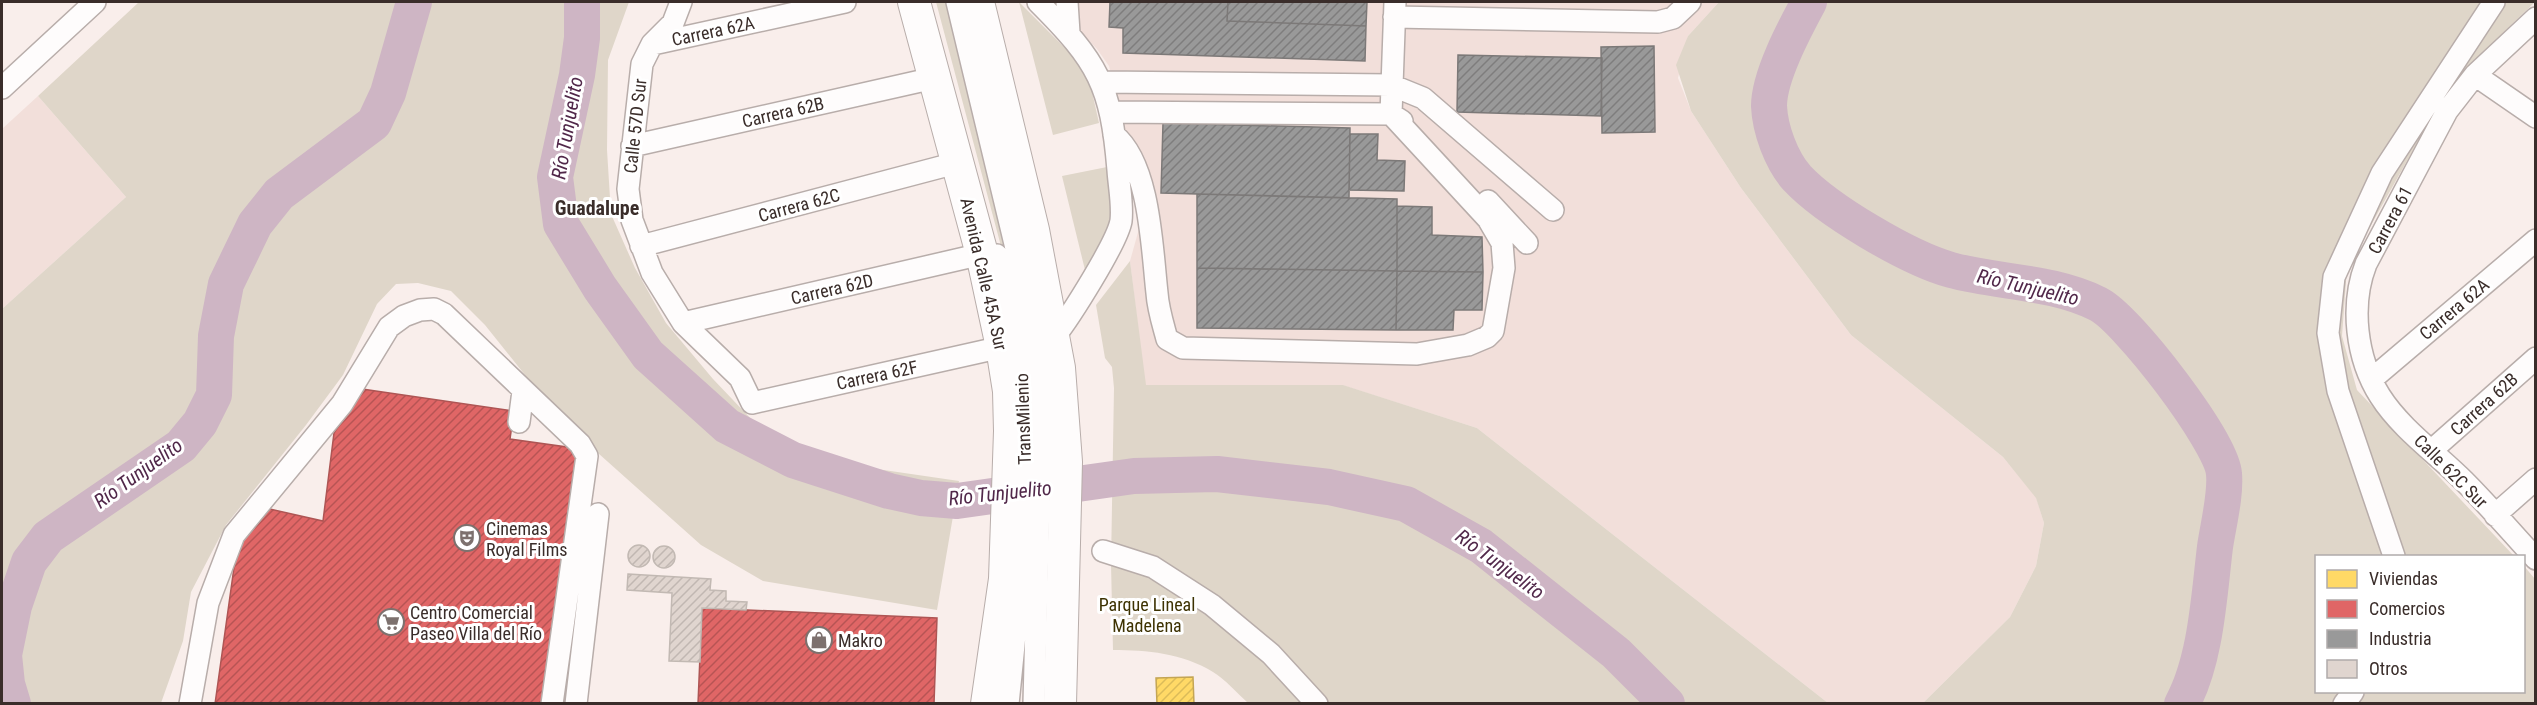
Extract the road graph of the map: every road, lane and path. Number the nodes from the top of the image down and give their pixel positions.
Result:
1 (95, 2) edge
2 (681, 2) edge
3 (845, 2) edge
4 (914, 2) edge
5 (929, 2) edge
6 (957, 2) edge
7 (978, 2) edge
8 (1038, 2) edge
9 (1067, 2) edge
10 (1690, 2) edge
11 (2494, 2) edge
12 (1395, 9) edge
13 (2535, 18) edge
14 (1069, 33) junction
15 (652, 44) junction
16 (2475, 75) junction
17 (934, 78) junction
18 (1102, 82) junction
19 (1391, 85) junction
20 (2, 88) edge
21 (1110, 112) junction
22 (1391, 114) junction
23 (2535, 117) edge
24 (1114, 135) junction
25 (632, 146) junction
26 (956, 163) junction
27 (1552, 210) dead end
28 (2535, 240) edge
29 (1527, 243) dead end
30 (641, 246) junction
31 (982, 254) junction
32 (683, 324) junction
33 (1055, 336) junction
34 (1002, 347) junction
35 (2535, 358) edge
36 (2372, 379) junction
37 (523, 391) junction
38 (752, 403) joint
39 (519, 422) dead end
40 (2432, 450) junction
41 (1035, 462) junction
42 (2535, 479) edge
43 (598, 514) dead end
44 (2495, 515) junction
45 (1033, 549) junction
46 (1103, 551) dead end
47 (2394, 555) edge
48 (2535, 559) edge
49 (190, 704) edge
50 (552, 704) edge
51 (576, 704) edge
52 (987, 704) edge
53 (1008, 704) edge
54 (1034, 704) edge
55 (1060, 704) edge
56 (1317, 704) edge

1 - 20 street
2 - 15 street, Calle 57D Sur
3 - 15 street, Carrera 62A
4 - 17 highway, Avenida Calle 45A Sur
5 - 41 street, TransMilenio
6 - 41 street, TransMilenio
7 - 33 highway, Avenida Calle 45A Sur
8 - 14 street
9 - 14 street
10 - 12 street
11 - 47 street
12 - 19 street
13 - 16 street, Carrera 61
14 - 18 street
15 - 25 street, Calle 57D Sur
16 - 23 street
16 - 36 street, Carrera 61
17 - 25 street, Carrera 62B
17 - 26 highway, Avenida Calle 45A Sur
18 - 19 street
18 - 21 street
19 - 22 street
19 - 27 street
21 - 22 street
21 - 24 street
22 - 24 street
22 - 29 street
24 - 33 street
25 - 30 street, Calle 57D Sur
26 - 30 street, Carrera 62C
26 - 31 highway, Avenida Calle 45A Sur
28 - 36 street, Carrera 62A
30 - 32 street, Calle 57D Sur
31 - 32 street, Carrera 62D
31 - 34 highway, Avenida Calle 45A Sur
32 - 38 street, Calle 57D Sur
33 - 41 highway, Avenida Calle 45A Sur
34 - 38 street, Carrera 62F
34 - 41 highway, Avenida Calle 45A Sur
35 - 40 street, Carrera 62B
36 - 40 street, Calle 62C Sur
37 - 39 street
37 - 49 street
37 - 50 street
40 - 44 street, Calle 62C Sur
41 - 45 highway, Avenida Calle 45A Sur
41 - 45 highway, Avenida Calle 45A Sur
42 - 44 street
43 - 51 street
44 - 48 street, Calle 62C Sur
45 - 52 highway
45 - 53 street
45 - 54 street
45 - 55 highway
46 - 56 street

